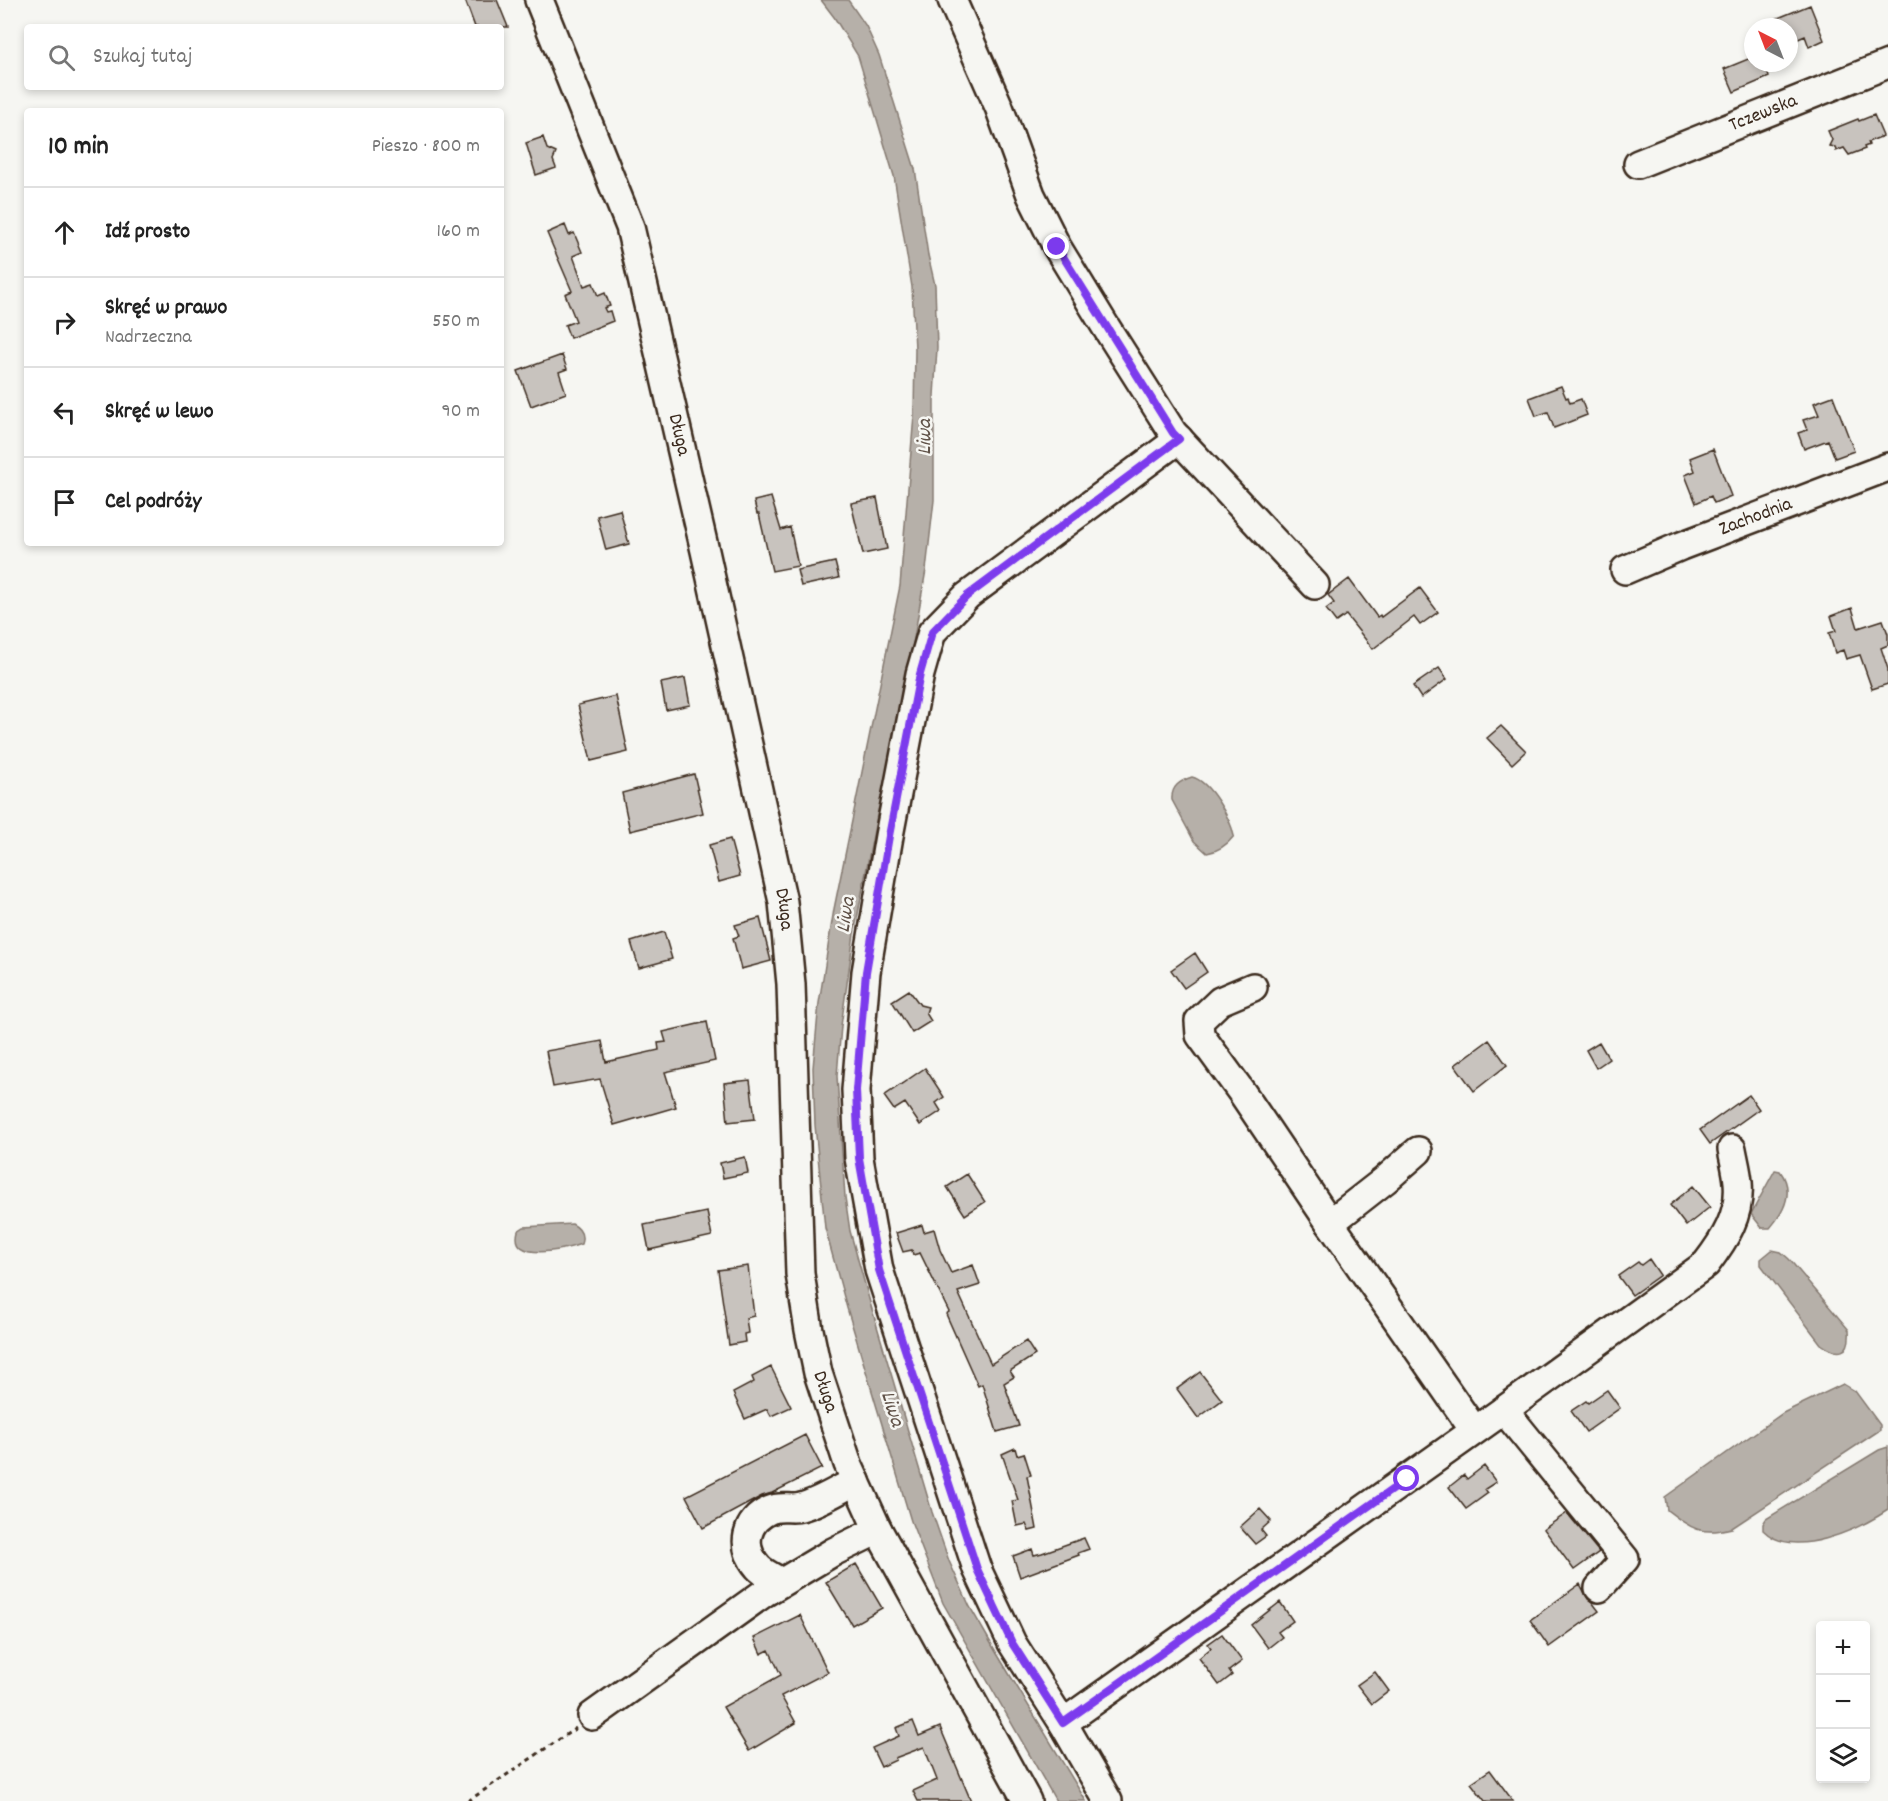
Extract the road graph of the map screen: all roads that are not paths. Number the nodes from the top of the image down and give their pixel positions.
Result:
1 (539, 0) edge
2 (952, 0) edge
3 (1888, 64) edge
4 (1638, 164) dead end
5 (1179, 439) junction
6 (1888, 467) edge
7 (1625, 570) dead end
8 (1315, 585) dead end
9 (1253, 987) dead end
10 (1732, 1149) dead end
11 (1418, 1151) dead end
12 (1330, 1223) junction
13 (1504, 1410) junction
14 (1474, 1430) junction
15 (856, 1481) junction
16 (878, 1530) junction
17 (781, 1582) junction
18 (1599, 1588) dead end
19 (592, 1716) road end
20 (1063, 1723) junction
21 (1028, 1801) edge
22 (1108, 1801) edge

1 - 15 street, Długa
2 - 5 street
3 - 4 street, Tczewska
5 - 8 street
5 - 20 street
6 - 7 street, Zachodnia
9 - 12 street
10 - 13 street
11 - 12 street
12 - 14 street
13 - 14 street
13 - 18 street
14 - 20 street
15 - 16 street, Długa
15 - 17 street
16 - 17 street
16 - 21 street, Długa
17 - 19 street
20 - 22 street

